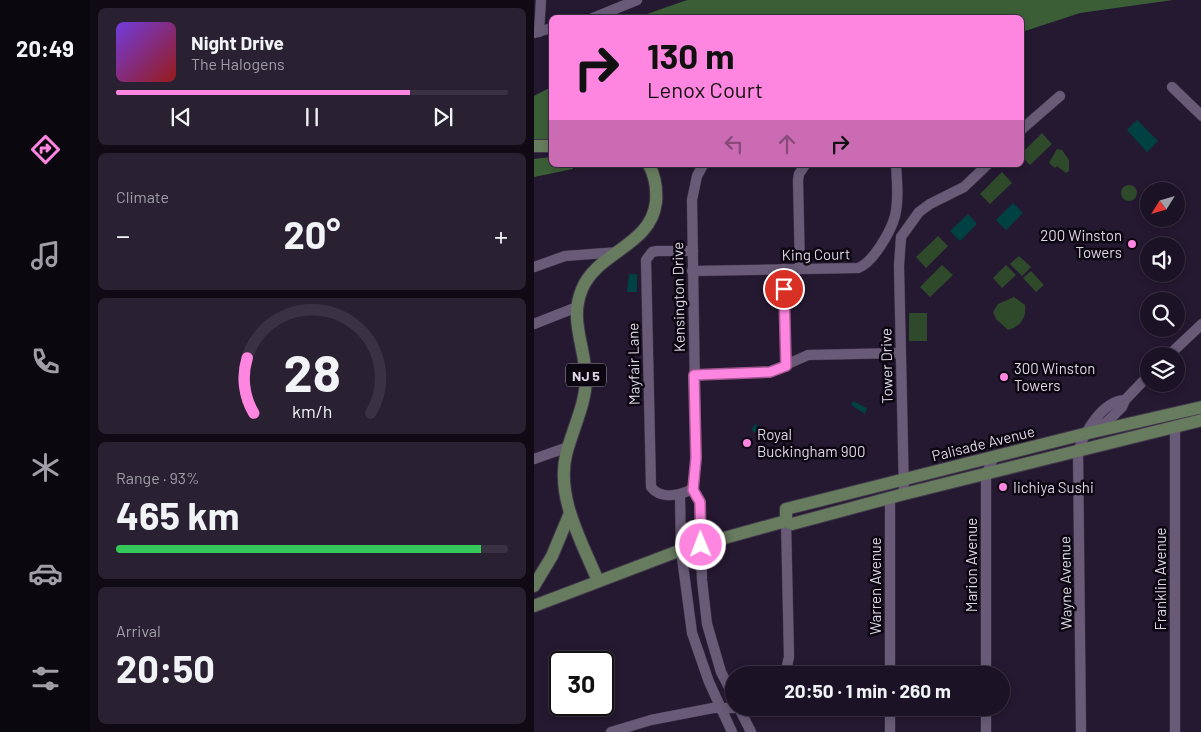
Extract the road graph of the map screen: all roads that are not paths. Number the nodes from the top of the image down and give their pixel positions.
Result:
1 (541, 0) edge
2 (637, 0) edge
3 (600, 15) edge
4 (537, 32) edge
5 (1172, 87) dead end
6 (1060, 96) dead end
7 (1201, 116) edge
8 (1024, 126) edge
9 (534, 146) edge
10 (549, 146) edge
11 (650, 167) edge
12 (702, 167) edge
13 (804, 167) edge
14 (896, 167) edge
15 (985, 167) edge
16 (693, 251) junction
17 (620, 252) junction
18 (534, 268) edge
19 (783, 269) junction
20 (800, 269) junction
21 (692, 271) junction
22 (576, 307) junction
23 (534, 324) edge
24 (1201, 324) edge
25 (1177, 347) edge
26 (900, 353) junction
27 (786, 366) junction
28 (694, 375) junction
29 (1140, 384) edge
30 (1201, 407) edge
31 (1201, 414) edge
32 (1201, 420) edge
33 (1175, 427) junction
34 (1084, 434) junction
35 (568, 447) junction
36 (1078, 451) junction
37 (994, 456) junction
38 (534, 459) edge
39 (986, 475) junction
40 (904, 480) junction
41 (693, 490) junction
42 (904, 494) junction
43 (680, 495) junction
44 (890, 497) junction
45 (570, 513) junction
46 (786, 521) junction
47 (701, 545) junction
48 (681, 550) junction
49 (598, 582) junction
50 (534, 586) edge
51 (534, 606) edge
52 (787, 666) edge
53 (890, 666) edge
54 (986, 666) edge
55 (725, 678) edge
56 (722, 708) junction
57 (744, 716) edge
58 (890, 716) edge
59 (986, 716) edge
60 (612, 732) edge
61 (732, 732) edge
62 (751, 732) edge
63 (890, 732) edge
64 (986, 732) edge
65 (1081, 732) edge
66 (1175, 732) edge

1 - 4 street
2 - 3 street
5 - 7 street
6 - 8 street
9 - 10 main road
11 - 17 main road, NJ 5
12 - 16 street, Kensington Drive
13 - 20 street
14 - 20 street, King Court
15 - 26 street, Tower Drive
16 - 21 street, Kensington Drive
16 - 43 street, Mayfair Lane
17 - 18 street
17 - 22 main road, NJ 5
19 - 20 street, King Court
19 - 21 street, King Court
19 - 27 street
21 - 28 street, Kensington Drive
22 - 23 street
22 - 35 main road, NJ 5
24 - 25 street
26 - 27 street
26 - 40 street, Tower Drive
27 - 28 street
28 - 41 street, Kensington Drive
29 - 34 street
30 - 34 main road, Palisade Avenue
31 - 33 main road
32 - 33 main road, Palisade Avenue
33 - 36 main road, Palisade Avenue
33 - 66 street, Franklin Avenue
34 - 36 street, Wayne Avenue
34 - 37 main road, Palisade Avenue
35 - 38 street
35 - 45 main road, NJ 5
36 - 39 main road, Palisade Avenue
36 - 65 street, Wayne Avenue
37 - 39 street, Marion Avenue
37 - 40 main road, Palisade Avenue
39 - 42 main road, Palisade Avenue
39 - 54 street, Marion Avenue
40 - 42 street, Tower Drive
40 - 46 main road, Palisade Avenue
41 - 43 street
41 - 47 street, Kensington Drive
42 - 44 main road, Palisade Avenue
43 - 48 street
44 - 46 main road, Palisade Avenue
44 - 53 street, Warren Avenue
45 - 49 main road, NJ 5
45 - 50 main road
46 - 47 main road, Palisade Avenue
46 - 52 street
47 - 48 main road, Palisade Avenue
47 - 55 street, Kensington Drive
48 - 49 main road, Palisade Avenue
48 - 56 street
49 - 51 main road, Palisade Avenue
56 - 60 street
56 - 61 street
57 - 62 street
58 - 63 street
59 - 64 street

